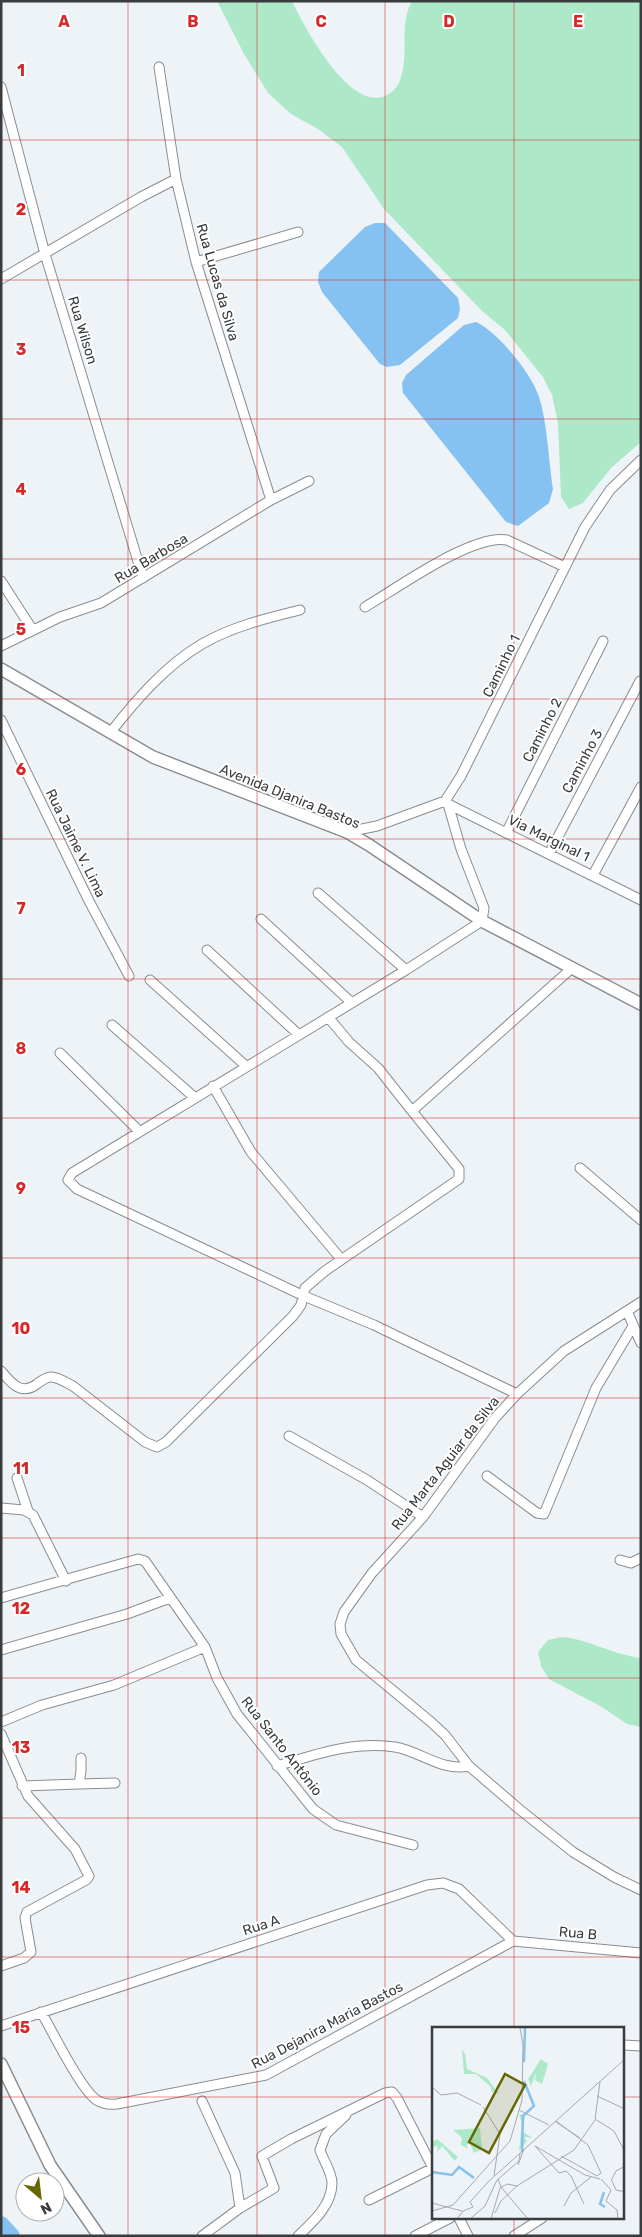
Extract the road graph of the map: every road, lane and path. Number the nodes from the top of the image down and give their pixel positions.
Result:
1 (159, 67) dead end
2 (1, 88) edge
3 (176, 179) junction
4 (298, 232) dead end
5 (45, 254) junction
6 (196, 262) junction
7 (1, 279) edge
8 (641, 460) edge
9 (309, 481) dead end
10 (271, 500) junction
11 (564, 567) junction
12 (143, 578) junction
13 (1, 582) edge
14 (365, 607) dead end
15 (300, 610) dead end
16 (32, 630) junction
17 (604, 641) dead end
18 (1, 646) edge
19 (1, 669) edge
20 (640, 681) edge
21 (1, 720) edge
22 (110, 733) junction
23 (641, 787) edge
24 (447, 803) junction
25 (347, 832) junction
26 (506, 833) junction
27 (549, 854) junction
28 (593, 876) junction
29 (641, 888) edge
30 (318, 893) dead end
31 (638, 898) edge
32 (261, 919) dead end
33 (482, 920) junction
34 (207, 950) dead end
35 (572, 968) junction
36 (406, 970) junction
37 (129, 976) dead end
38 (150, 980) dead end
39 (352, 1003) junction
40 (641, 1004) edge
41 (328, 1017) junction
42 (112, 1025) dead end
43 (298, 1034) junction
44 (60, 1053) dead end
45 (246, 1066) junction
46 (213, 1086) junction
47 (194, 1098) junction
48 (412, 1111) junction
49 (139, 1131) junction
50 (580, 1168) dead end
51 (641, 1220) edge
52 (341, 1259) junction
53 (304, 1296) junction
54 (641, 1302) edge
55 (627, 1311) junction
56 (633, 1326) junction
57 (641, 1343) edge
58 (1, 1371) edge
59 (517, 1394) junction
60 (289, 1436) dead end
61 (487, 1476) dead end
62 (17, 1478) dead end
63 (1, 1508) edge
64 (31, 1514) junction
65 (423, 1517) junction
66 (641, 1558) edge
67 (620, 1560) dead end
68 (66, 1581) junction
69 (1, 1598) edge
70 (170, 1598) junction
71 (205, 1647) junction
72 (1, 1650) edge
73 (1, 1722) edge
74 (1, 1734) edge
75 (81, 1758) dead end
76 (277, 1766) junction
77 (469, 1766) junction
78 (115, 1783) dead end
79 (78, 1784) junction
80 (22, 1786) junction
81 (413, 1844) dead end
82 (641, 1890) edge
83 (513, 1941) junction
84 (641, 1953) edge
85 (1, 1966) edge
86 (41, 2012) junction
87 (1, 2026) edge
88 (624, 2045) edge
89 (641, 2046) edge
90 (1, 2064) edge
91 (202, 2101) dead end
92 (354, 2108) junction
93 (430, 2154) edge
94 (432, 2168) edge
95 (369, 2200) dead end
96 (240, 2208) junction
97 (446, 2220) edge
98 (460, 2220) edge
99 (539, 2220) edge
100 (99, 2236) edge
101 (202, 2236) edge
102 (298, 2236) edge
103 (415, 2236) edge
104 (468, 2236) edge
105 (514, 2236) edge

1 - 3 street, Rua Lucas da Silva
2 - 5 street, Rua Wilson
3 - 5 street
3 - 6 street, Rua Lucas da Silva
4 - 6 street
5 - 7 street
5 - 12 street, Rua Wilson
6 - 10 street, Rua Lucas da Silva
8 - 11 street, Caminho 1
9 - 10 street, Rua Barbosa
10 - 12 street, Rua Barbosa
11 - 14 street
11 - 24 street, Caminho 1
12 - 16 street, Rua Barbosa
13 - 16 street
15 - 22 street
16 - 18 street, Rua Barbosa
17 - 26 street, Caminho 2
19 - 22 main road, Avenida Djanira Bastos
20 - 27 street, Caminho 3
21 - 37 street, Rua Jaime V. Lima
22 - 25 main road, Avenida Djanira Bastos
23 - 28 street
24 - 25 street
24 - 26 street, Via Marginal 1
24 - 33 street
25 - 33 main road, Avenida Djanira Bastos
26 - 27 street, Via Marginal 1
27 - 28 street, Via Marginal 1
28 - 31 street, Via Marginal 1
29 - 31 street
30 - 36 street
32 - 39 street
33 - 35 main road, Avenida Djanira Bastos
33 - 36 street
34 - 43 street
35 - 40 main road, Avenida Djanira Bastos
35 - 48 street
36 - 39 street
38 - 45 street
39 - 41 street
41 - 43 street
41 - 48 street
42 - 47 street
43 - 45 street
44 - 49 street
45 - 46 street
46 - 47 street
46 - 52 street
47 - 49 street
48 - 52 street
49 - 53 street
50 - 51 street
52 - 53 street
53 - 58 street
53 - 59 street
54 - 55 street, Rua Marta Aguiar da Silva
55 - 56 street
55 - 59 street, Rua Marta Aguiar da Silva
56 - 57 street
56 - 61 street
59 - 65 street, Rua Marta Aguiar da Silva
60 - 65 street
62 - 64 street
63 - 64 street
64 - 68 street
65 - 77 street, Rua Marta Aguiar da Silva
66 - 67 street
68 - 69 street
68 - 70 street, Rua Santo Antônio
70 - 71 street, Rua Santo Antônio
70 - 72 street
71 - 73 street
71 - 76 street, Rua Santo Antônio
74 - 80 street
75 - 79 street
76 - 77 street
76 - 81 street, Rua Santo Antônio
77 - 82 street
78 - 79 street
79 - 80 street
80 - 85 street
83 - 84 street, Rua B
83 - 86 street, Rua A
83 - 86 street, Rua Dejanira Maria Bastos
86 - 87 street, Rua A
88 - 89 street
90 - 100 main road
91 - 96 street
92 - 93 street
92 - 96 street
92 - 102 street
94 - 95 street
96 - 101 street
97 - 103 street
98 - 104 street
99 - 105 street

